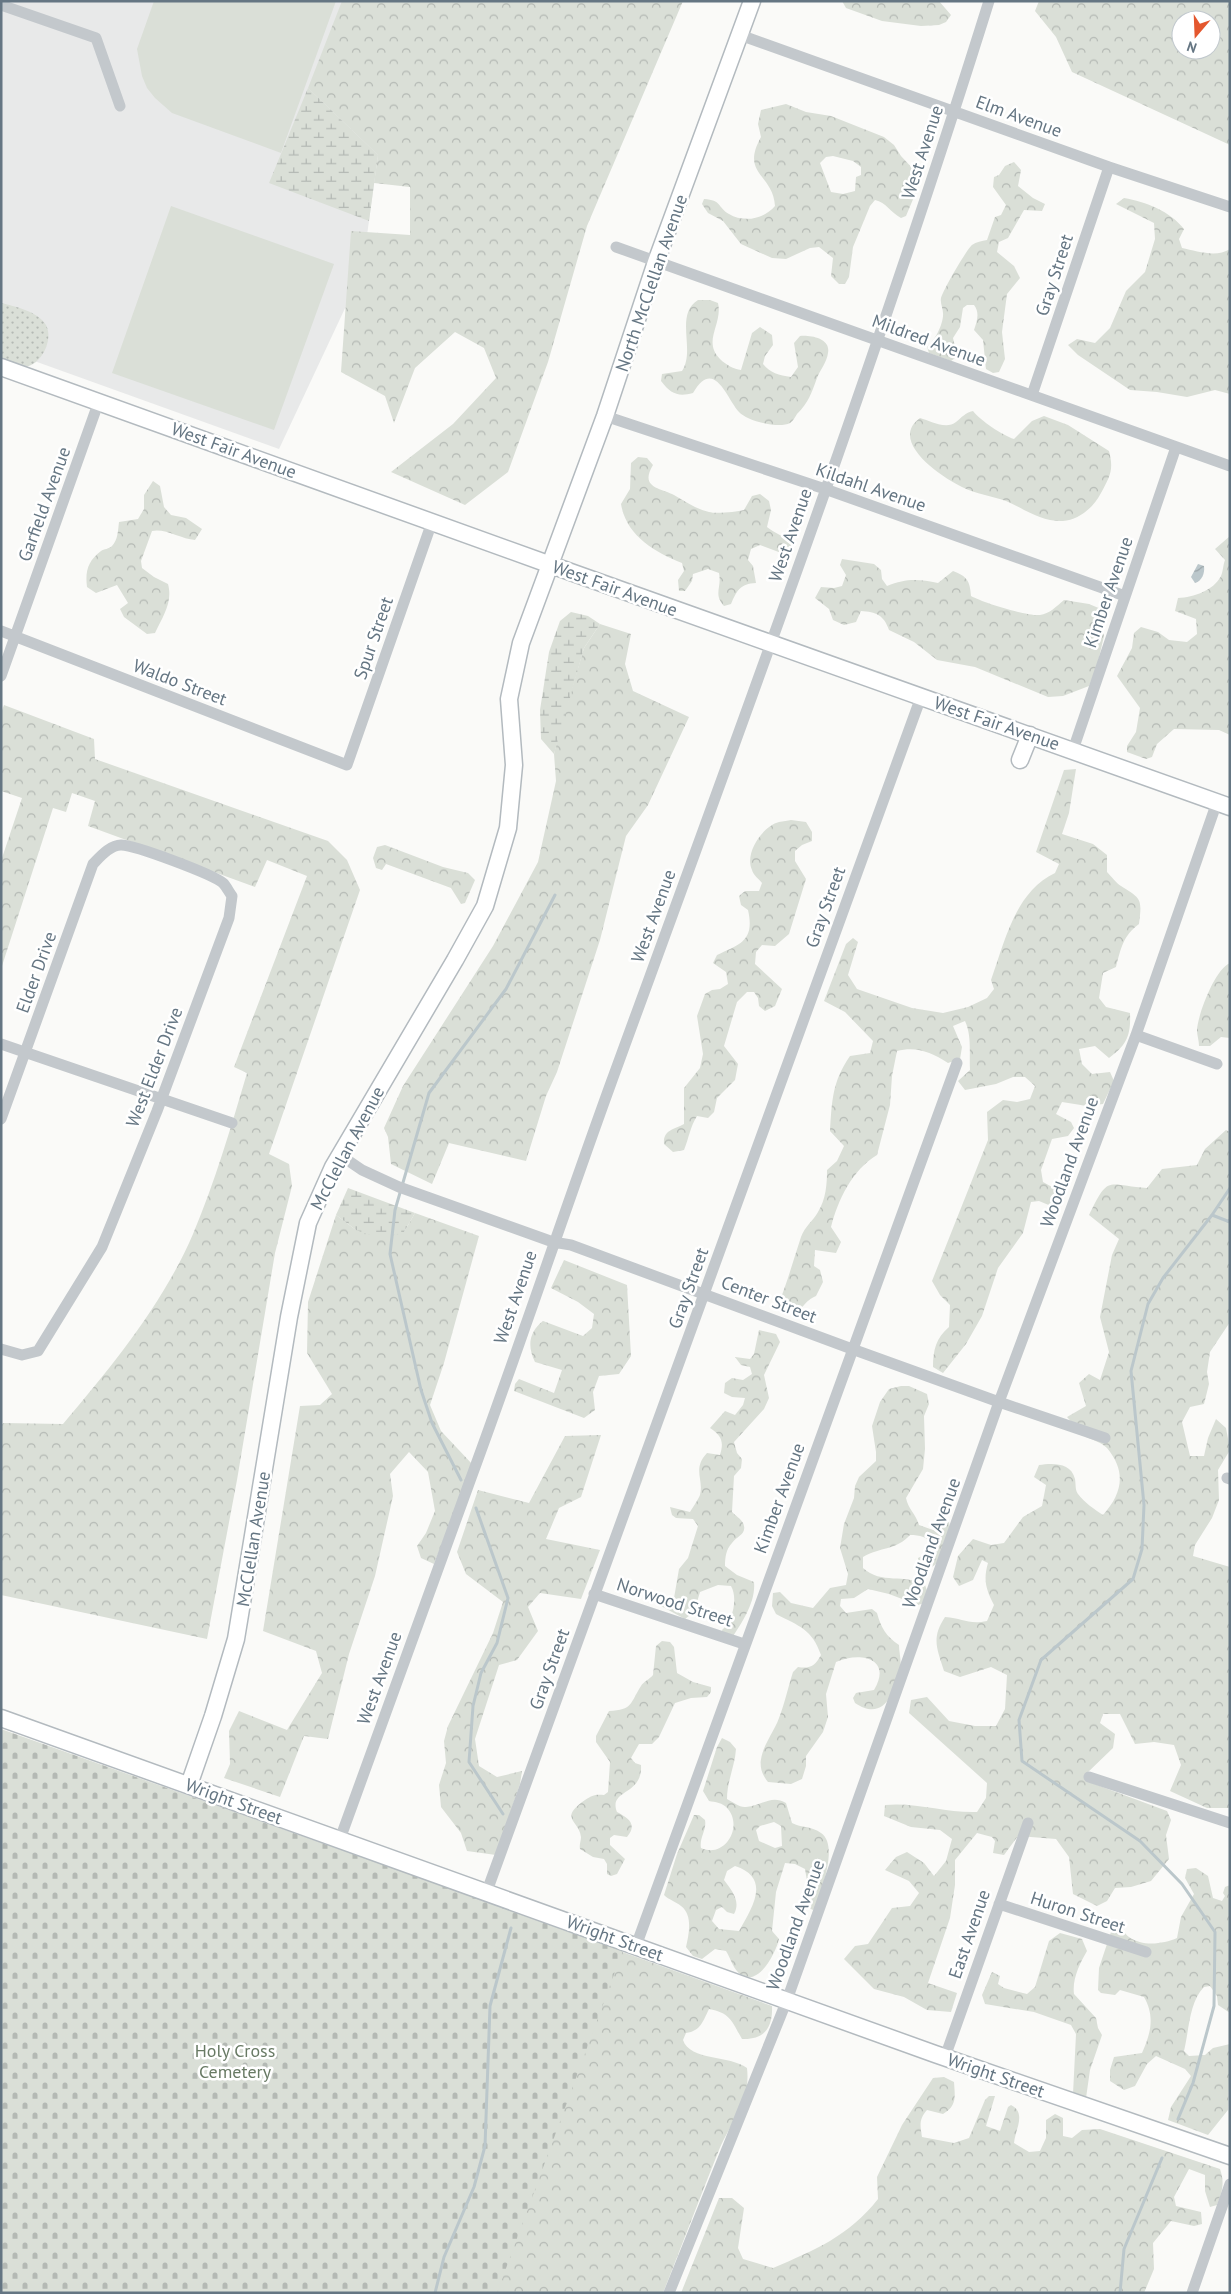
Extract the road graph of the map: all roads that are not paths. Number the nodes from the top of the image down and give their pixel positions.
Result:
1 (752, 1) edge
2 (989, 1) edge
3 (1, 5) edge
4 (740, 35) junction
5 (120, 106) dead end
6 (954, 112) junction
7 (1109, 167) junction
8 (1230, 207) edge
9 (616, 247) dead end
10 (656, 262) junction
11 (877, 340) junction
12 (1, 367) edge
13 (1032, 395) junction
14 (99, 401) junction
15 (605, 416) junction
16 (1176, 447) junction
17 (1230, 466) edge
18 (825, 489) junction
19 (432, 522) junction
20 (551, 565) junction
21 (1125, 596) junction
22 (1, 631) edge
23 (15, 636) junction
24 (771, 644) junction
25 (1, 676) edge
26 (921, 697) junction
27 (1030, 735) junction
28 (1073, 750) junction
29 (1020, 760) dead end
30 (346, 765) joint
31 (1224, 804) edge
32 (94, 864) joint
33 (1136, 1034) junction
34 (1, 1044) edge
35 (26, 1053) junction
36 (957, 1064) dead end
37 (1217, 1064) dead end
38 (160, 1099) junction
39 (1, 1119) edge
40 (232, 1123) dead end
41 (340, 1155) junction
42 (553, 1242) junction
43 (705, 1293) junction
44 (1, 1349) edge
45 (852, 1349) junction
46 (999, 1402) junction
47 (1105, 1438) dead end
48 (594, 1594) junction
49 (744, 1644) junction
50 (1, 1718) edge
51 (1089, 1776) dead end
52 (189, 1785) junction
53 (1230, 1823) edge
54 (1028, 1824) dead end
55 (340, 1839) junction
56 (487, 1891) junction
57 (999, 1904) junction
58 (636, 1946) junction
59 (1146, 1952) dead end
60 (787, 2000) junction
61 (945, 2057) junction
62 (1230, 2156) edge
63 (1230, 2184) edge
64 (669, 2293) edge
65 (1192, 2293) edge

1 - 4 main road, North McClellan Avenue
2 - 6 street, West Avenue
3 - 5 street
4 - 6 street, Elm Avenue
4 - 10 main road, North McClellan Avenue
6 - 7 street, Elm Avenue
6 - 11 street, West Avenue
7 - 8 street, Elm Avenue
7 - 13 street, Gray Street
9 - 10 street, Mildred Avenue
10 - 11 street, Mildred Avenue
10 - 15 main road, North McClellan Avenue
11 - 13 street, Mildred Avenue
11 - 18 street, West Avenue
12 - 14 main road, West Fair Avenue
13 - 16 street, Mildred Avenue
14 - 19 main road, West Fair Avenue
14 - 23 street, Garfield Avenue
15 - 18 street, Kildahl Avenue
15 - 20 main road, North McClellan Avenue
16 - 17 street, Mildred Avenue
16 - 21 street, Kimber Avenue
18 - 21 street, Kildahl Avenue
18 - 24 street, West Avenue
19 - 20 main road, West Fair Avenue
19 - 30 street, Spur Street
20 - 24 main road, West Fair Avenue
20 - 41 main road, McClellan Avenue
21 - 28 street, Kimber Avenue
22 - 23 street, Waldo Street
23 - 25 street, Garfield Avenue
23 - 30 street, Waldo Street
24 - 26 main road, West Fair Avenue
24 - 42 street, West Avenue
26 - 27 main road, West Fair Avenue
26 - 43 street, Gray Street
27 - 28 main road, West Fair Avenue
27 - 29 main road
28 - 31 main road, West Fair Avenue
31 - 33 street, Woodland Avenue
32 - 35 street, Elder Drive
32 - 38 street, West Elder Drive
33 - 37 street
33 - 46 street, Woodland Avenue
34 - 35 street
35 - 38 street
35 - 39 street, Elder Drive
36 - 45 street, Kimber Avenue
38 - 40 street
38 - 44 street, West Elder Drive
41 - 42 street, Center Street
41 - 52 main road, McClellan Avenue
42 - 43 street, Center Street
42 - 55 street, West Avenue
43 - 45 street, Center Street
43 - 48 street, Gray Street
45 - 46 street, Center Street
45 - 49 street, Kimber Avenue
46 - 47 street, Center Street
46 - 60 street, Woodland Avenue
48 - 49 street, Norwood Street
48 - 56 street, Gray Street
49 - 58 street, Kimber Avenue
50 - 52 main road, Wright Street
51 - 53 street
52 - 55 main road, Wright Street
54 - 57 street, East Avenue
55 - 56 main road, Wright Street
56 - 58 main road, Wright Street
57 - 59 street, Huron Street
57 - 61 street, East Avenue
58 - 60 main road, Wright Street
60 - 61 main road, Wright Street
60 - 64 street, Woodland Avenue
61 - 62 main road, Wright Street
63 - 65 street

